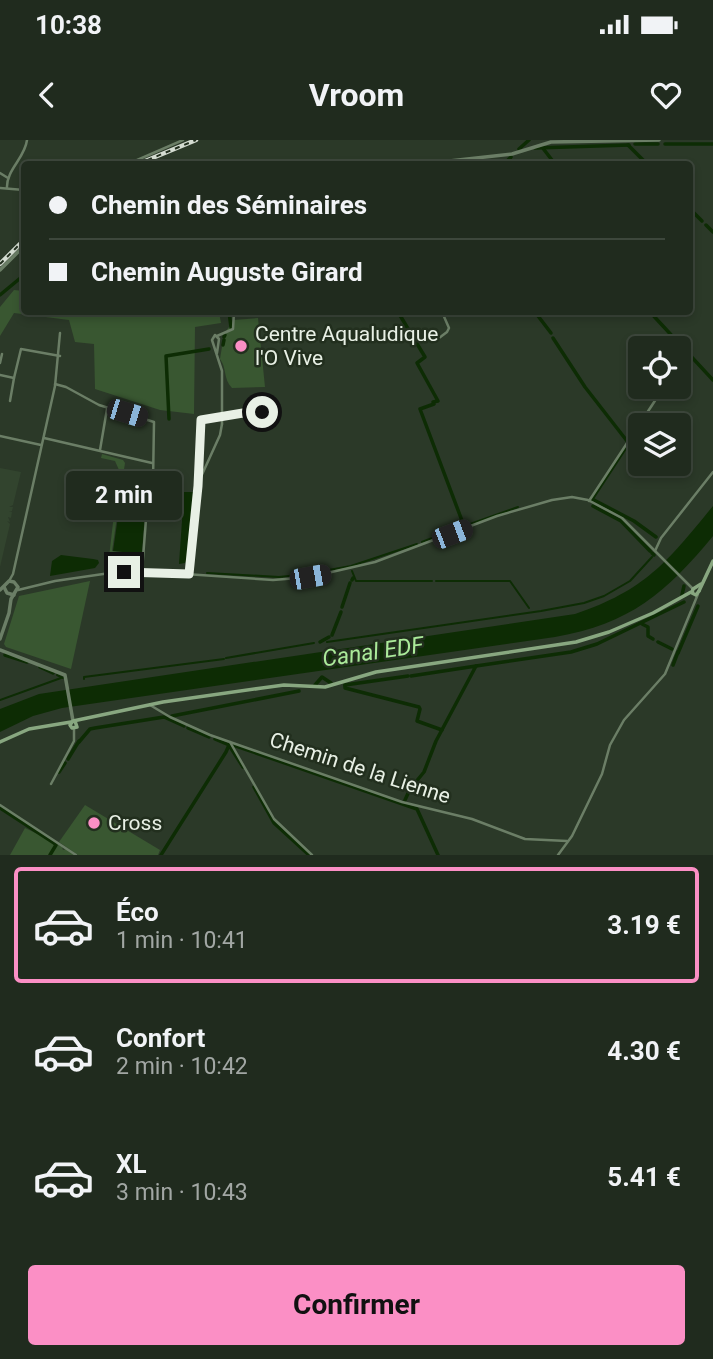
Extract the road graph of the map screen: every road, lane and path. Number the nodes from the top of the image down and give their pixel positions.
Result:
1 (27, 140) edge
2 (183, 140) edge
3 (659, 140) edge
4 (135, 161) edge
5 (449, 161) edge
6 (0, 173) edge
7 (8, 178) junction
8 (0, 188) edge
9 (7, 188) junction
10 (21, 190) edge
11 (21, 249) edge
12 (0, 270) edge
13 (234, 315) edge
14 (443, 315) edge
15 (60, 333) dead end
16 (217, 336) junction
17 (439, 338) dead end
18 (217, 353) junction
19 (2, 354) edge
20 (60, 356) junction
21 (0, 363) edge
22 (0, 375) edge
23 (14, 378) junction
24 (55, 384) junction
25 (656, 399) edge
26 (10, 401) dead end
27 (108, 407) junction
28 (267, 414) dead end
29 (222, 416) junction
30 (214, 417) junction
31 (222, 424) junction
32 (0, 436) edge
33 (44, 438) junction
34 (42, 445) junction
35 (100, 450) junction
36 (199, 457) junction
37 (208, 460) junction
38 (152, 463) junction
39 (713, 472) edge
40 (198, 486) junction
41 (589, 501) junction
42 (661, 538) junction
43 (649, 545) junction
44 (655, 551) junction
45 (713, 561) edge
46 (142, 571) junction
47 (189, 574) junction
48 (16, 585) junction
49 (4, 591) edge
50 (695, 592) junction
51 (12, 597) junction
52 (0, 639) edge
53 (0, 650) edge
54 (150, 705) junction
55 (73, 723) junction
56 (0, 742) edge
57 (230, 742) junction
58 (51, 784) dead end
59 (0, 805) edge
60 (567, 841) junction
61 (76, 855) edge
62 (312, 855) edge
63 (558, 855) edge

1 - 7 street
2 - 4 street
3 - 5 street
6 - 7 street
7 - 9 street
8 - 9 street
9 - 10 street
11 - 12 street
13 - 16 street
14 - 17 street
15 - 20 street
16 - 18 street
16 - 18 street
18 - 29 street
19 - 21 street
20 - 23 street
20 - 24 street
22 - 23 street
23 - 26 street
24 - 27 street
24 - 33 street
25 - 41 street
27 - 35 street
27 - 38 street
28 - 29 street
29 - 30 street
29 - 31 street
30 - 31 street
30 - 36 street
31 - 37 street
32 - 34 street
33 - 34 street
33 - 35 street
34 - 48 street
35 - 38 street
36 - 37 street
36 - 40 street
37 - 40 street
38 - 46 street
39 - 42 street
40 - 47 street
41 - 43 street
41 - 47 street
42 - 43 street
42 - 44 street
43 - 44 street
44 - 50 street
45 - 50 main road
46 - 47 street
46 - 48 street
48 - 49 street
48 - 51 street
49 - 51 street
50 - 54 main road
50 - 60 street
51 - 52 street
53 - 55 street
54 - 55 main road
54 - 57 street, Chemin de la Lienne
55 - 56 main road
55 - 58 street
57 - 60 street, Chemin de la Lienne
57 - 62 street
59 - 61 street
60 - 63 street

